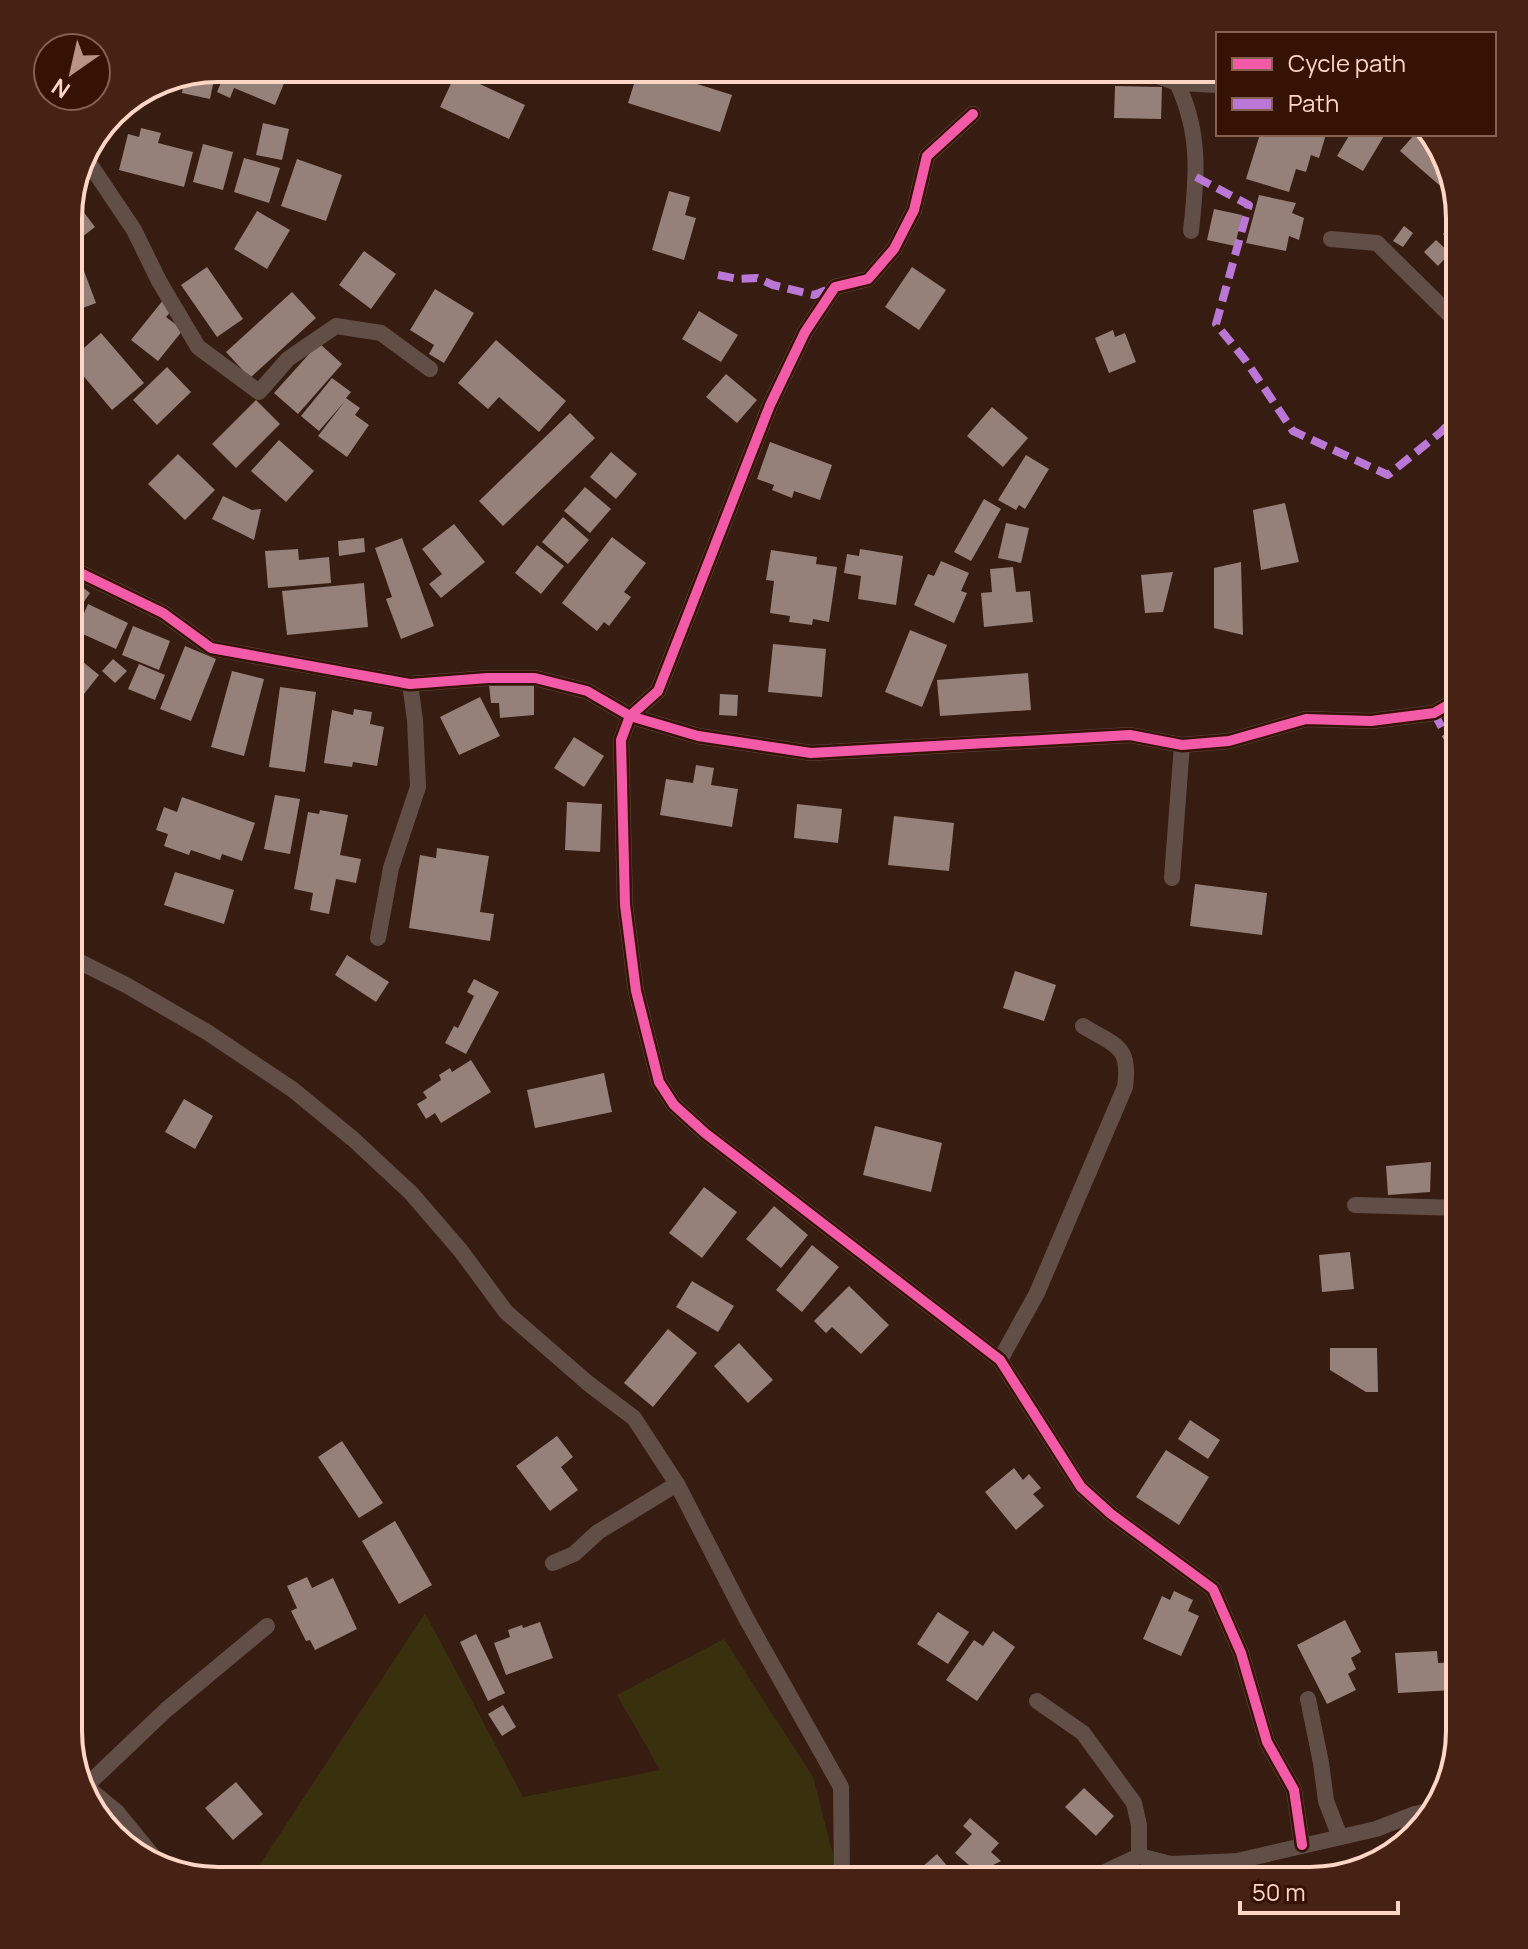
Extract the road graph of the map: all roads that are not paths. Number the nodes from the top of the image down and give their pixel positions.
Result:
1 (1177, 83) joint
2 (1216, 85) edge
3 (973, 114) dead end
4 (92, 167) edge
5 (1191, 231) dead end
6 (1331, 239) dead end
7 (1446, 311) edge
8 (430, 369) dead end
9 (82, 574) edge
10 (410, 684) junction
11 (1446, 706) edge
12 (630, 716) junction
13 (1182, 745) junction
14 (1172, 878) dead end
15 (378, 938) dead end
16 (82, 963) edge
17 (1083, 1026) dead end
18 (1355, 1205) dead end
19 (1446, 1208) edge
20 (1000, 1360) junction
21 (677, 1484) junction
22 (553, 1563) dead end
23 (267, 1626) dead end
24 (1308, 1699) dead end
25 (1037, 1701) dead end
26 (92, 1779) edge
27 (100, 1798) edge
28 (1411, 1822) edge
29 (1340, 1837) junction
30 (143, 1844) edge
31 (1302, 1845) junction
32 (1139, 1856) junction
33 (842, 1867) edge
34 (1116, 1867) edge

1 - 2 street
1 - 5 street
3 - 12 street
4 - 8 street
6 - 7 street
9 - 10 street
10 - 12 street
10 - 15 street
11 - 13 street
12 - 13 street
12 - 20 street
13 - 14 street
16 - 21 street
17 - 20 street
18 - 19 street
20 - 31 street
21 - 22 street
21 - 33 street
23 - 26 street
24 - 29 street
25 - 32 street
27 - 30 street
28 - 29 street
29 - 31 street
31 - 32 street
32 - 34 street

